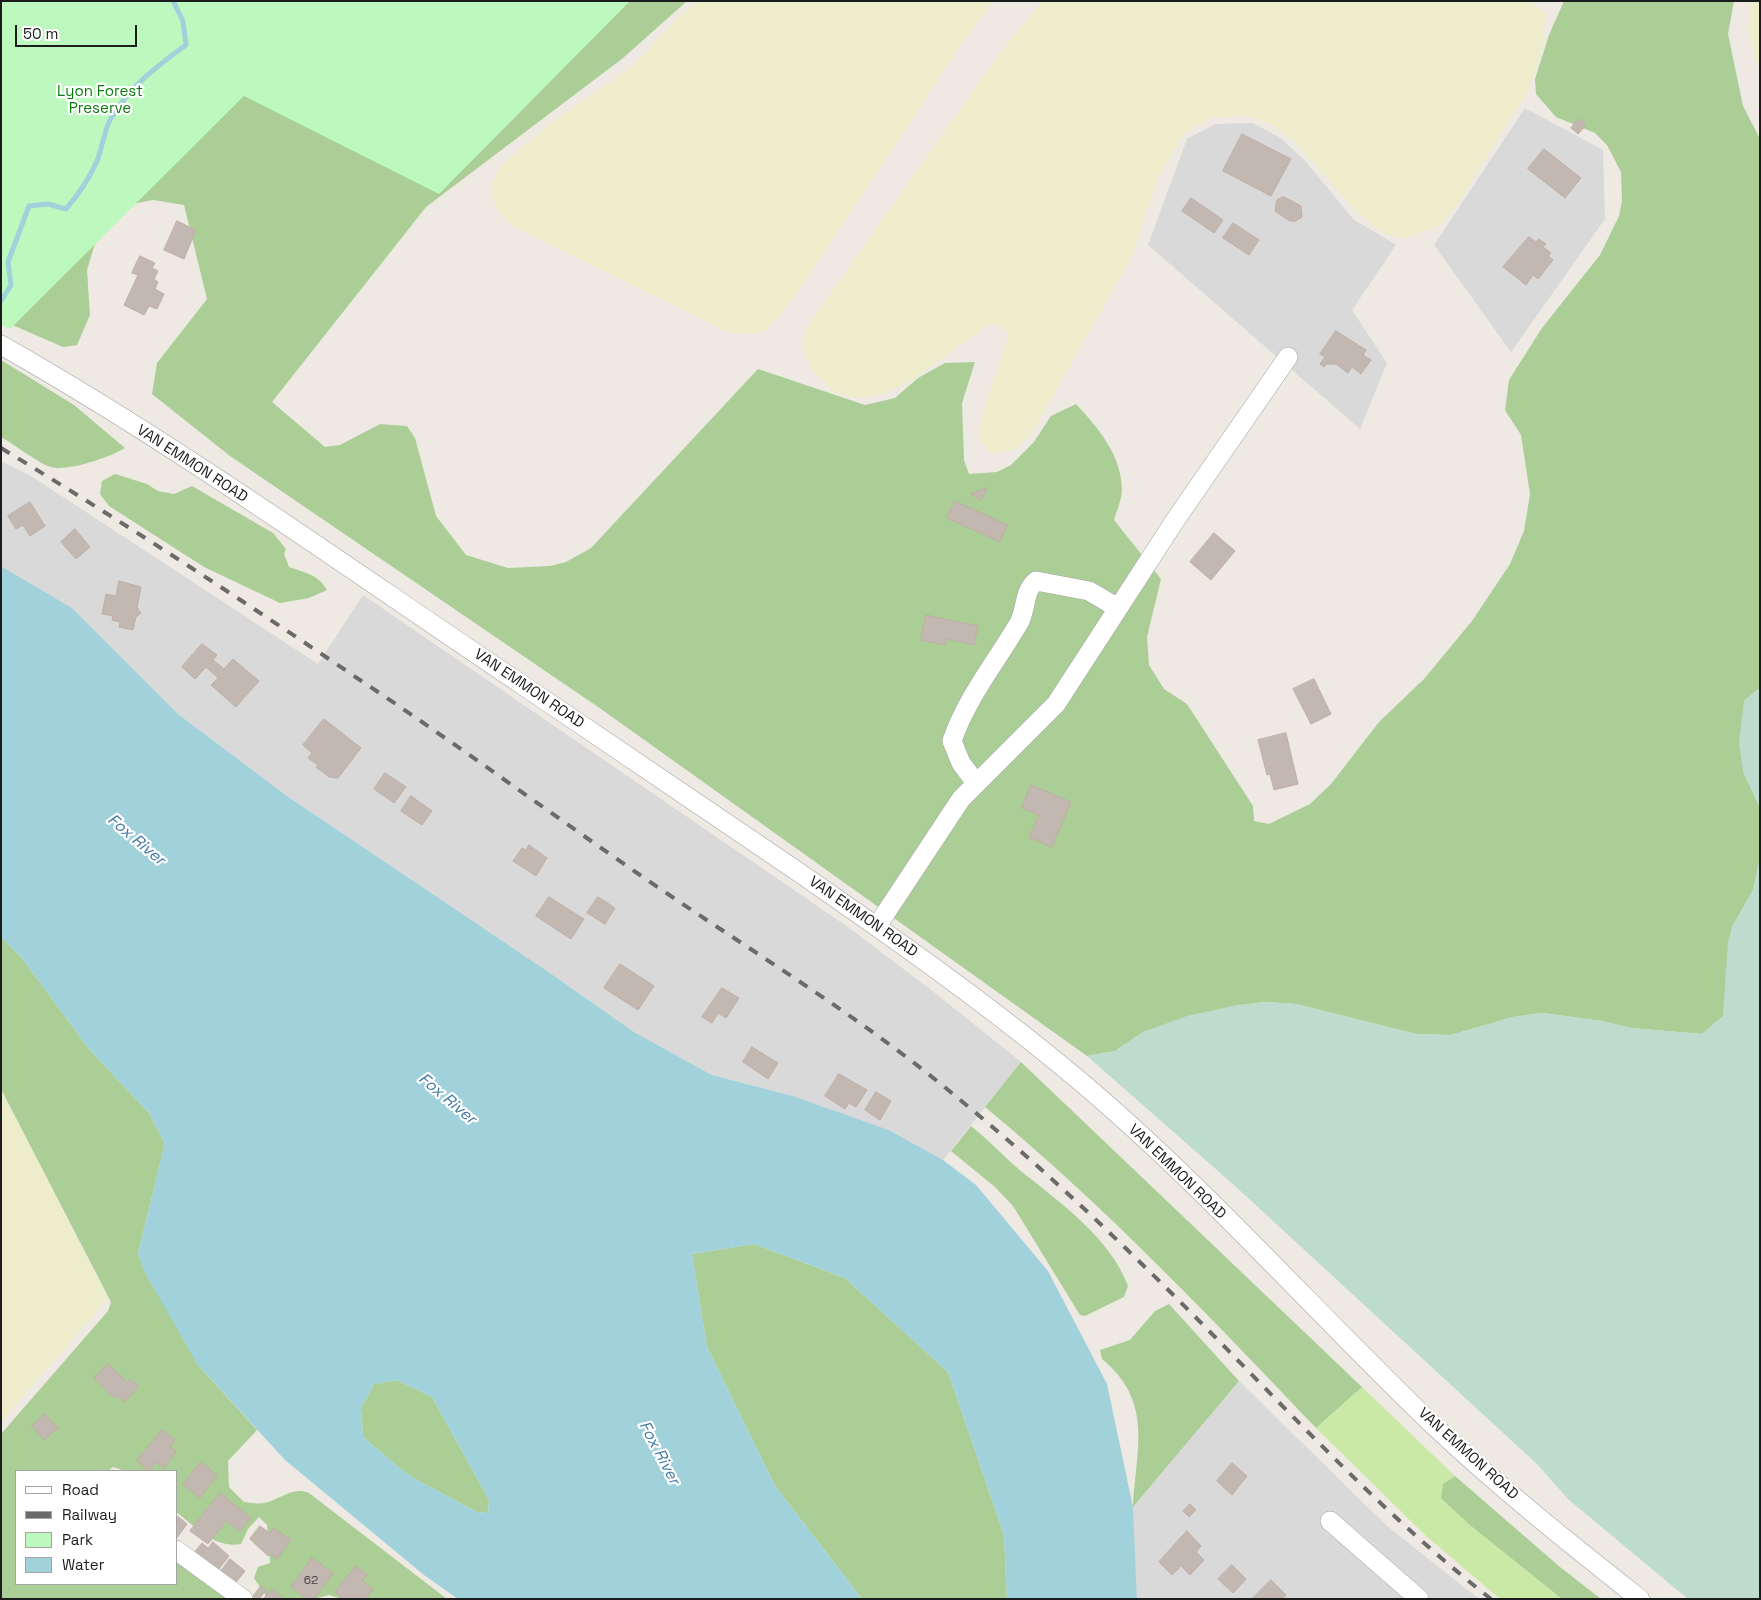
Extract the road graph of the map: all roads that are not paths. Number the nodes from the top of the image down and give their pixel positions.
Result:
1 (1, 345) edge
2 (1288, 357) dead end
3 (1118, 608) junction
4 (976, 784) junction
5 (877, 926) junction
6 (1330, 1521) dead end
7 (178, 1551) edge
8 (242, 1599) edge
9 (1419, 1599) edge
10 (1640, 1599) edge

1 - 5 street, VAN EMMON ROAD
2 - 3 street
3 - 4 street
3 - 4 street
4 - 5 street
5 - 10 street, VAN EMMON ROAD
6 - 9 street
7 - 8 street

